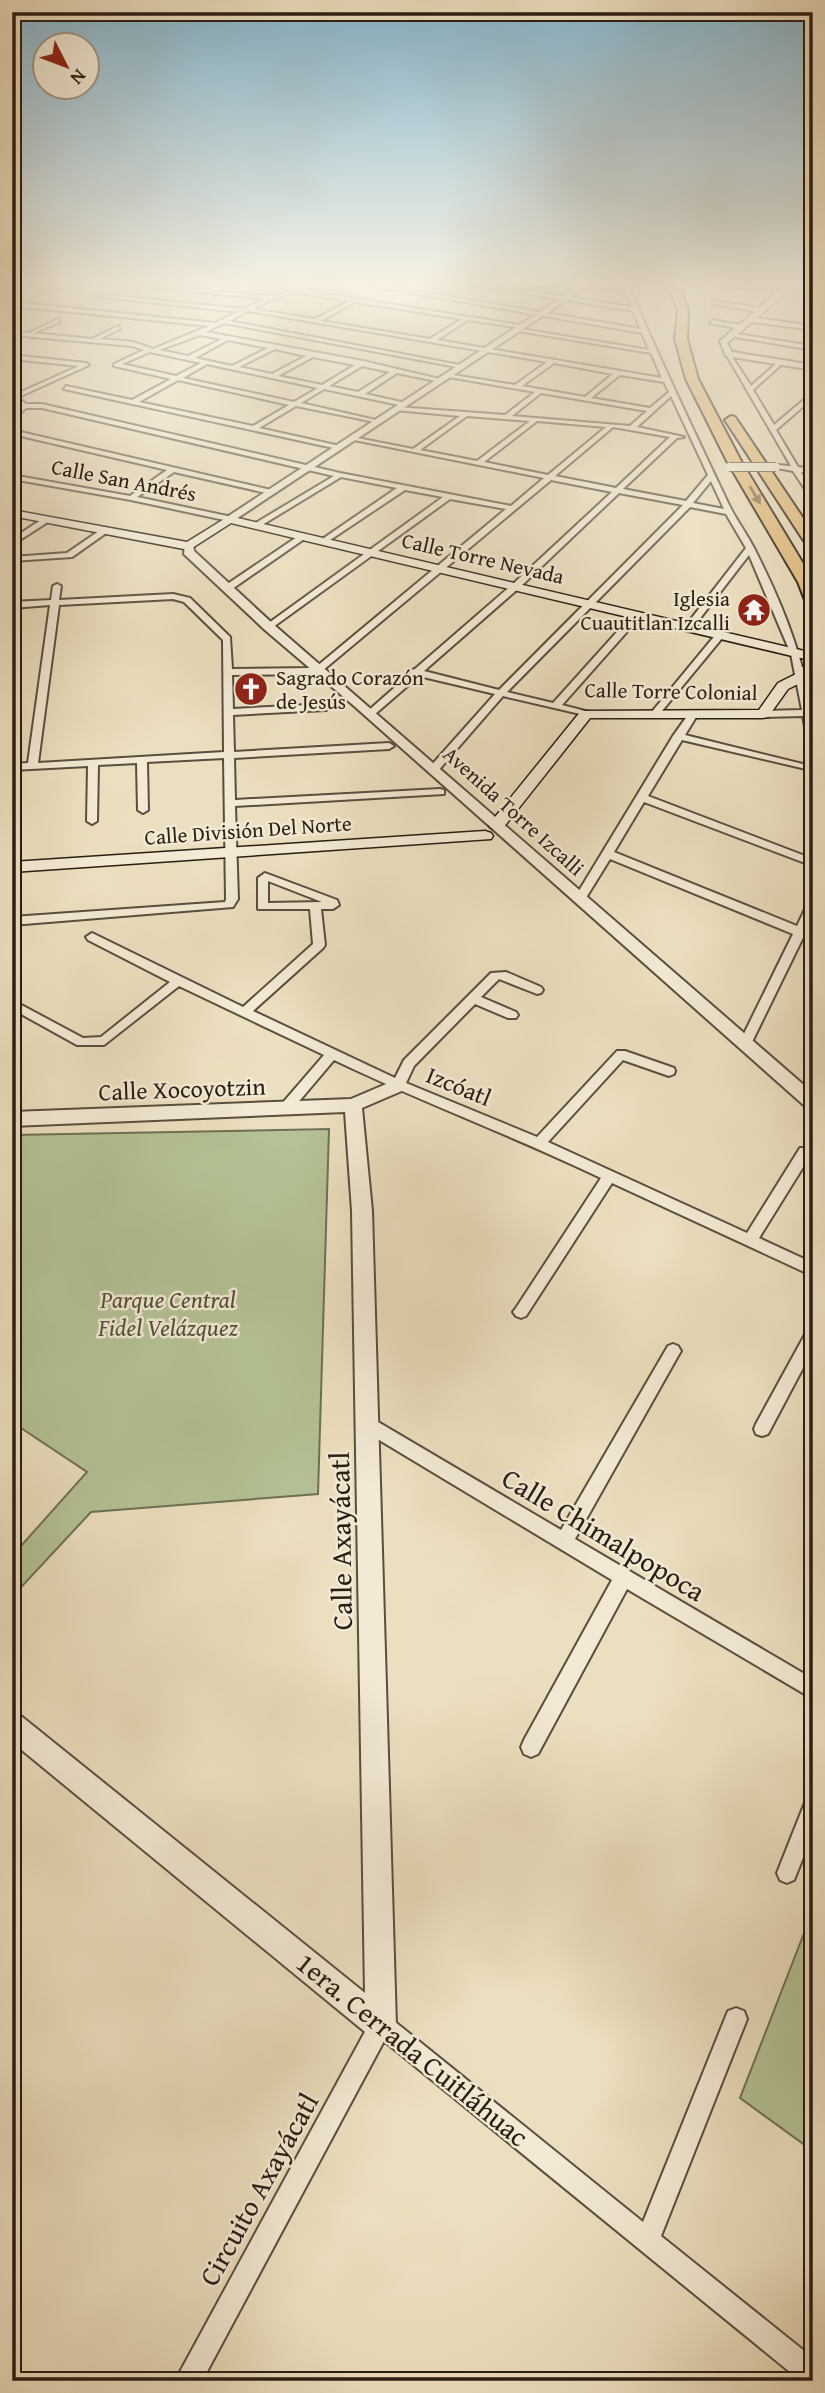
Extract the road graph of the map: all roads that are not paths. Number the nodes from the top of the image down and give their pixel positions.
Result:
1 (673, 391) edge
2 (749, 391) edge
3 (82, 392) edge
4 (152, 392) edge
5 (239, 392) edge
6 (315, 392) edge
7 (348, 392) edge
8 (364, 392) edge
9 (424, 392) edge
10 (539, 392) edge
11 (551, 392) edge
12 (595, 392) edge
13 (672, 392) edge
14 (698, 392) edge
15 (360, 394) junction
16 (813, 394) edge
17 (14, 398) edge
18 (587, 398) junction
19 (132, 403) junction
20 (294, 404) junction
21 (24, 406) junction
22 (401, 407) junction
23 (651, 410) junction
24 (727, 413) dead end
25 (465, 415) junction
26 (12, 418) edge
27 (505, 418) junction
28 (535, 420) junction
29 (378, 422) junction
30 (612, 425) junction
31 (632, 428) junction
32 (253, 429) junction
33 (772, 430) junction
34 (12, 432) edge
35 (675, 436) junction
36 (352, 439) junction
37 (697, 442) junction
38 (338, 447) junction
39 (414, 451) junction
40 (813, 462) edge
41 (479, 463) junction
42 (308, 467) junction
43 (795, 467) junction
44 (173, 469) junction
45 (809, 470) edge
46 (713, 472) junction
47 (340, 475) junction
48 (12, 477) edge
49 (550, 477) junction
50 (404, 487) junction
51 (617, 490) junction
52 (271, 492) junction
53 (449, 496) junction
54 (131, 498) junction
55 (813, 499) edge
56 (688, 504) junction
57 (511, 508) junction
58 (729, 512) junction
59 (12, 513) edge
60 (229, 519) junction
61 (47, 520) junction
62 (257, 527) junction
63 (105, 530) junction
64 (303, 537) junction
65 (324, 542) junction
66 (12, 543) edge
67 (813, 544) edge
68 (188, 548) junction
69 (750, 548) junction
70 (372, 552) junction
71 (12, 559) edge
72 (443, 568) junction
73 (57, 586) dead end
74 (516, 586) junction
75 (229, 587) junction
76 (813, 600) edge
77 (57, 603) junction
78 (589, 604) junction
79 (12, 605) edge
80 (637, 615) junction
81 (269, 627) junction
82 (688, 628) junction
83 (720, 635) junction
84 (795, 654) junction
85 (813, 657) edge
86 (813, 663) edge
87 (315, 670) junction
88 (227, 672) junction
89 (415, 673) junction
90 (801, 677) junction
91 (501, 693) junction
92 (556, 706) junction
93 (326, 707) dead end
94 (228, 712) junction
95 (370, 713) junction
96 (805, 713) junction
97 (586, 714) junction
98 (693, 714) junction
99 (763, 714) junction
100 (654, 715) junction
101 (678, 736) junction
102 (813, 743) edge
103 (389, 746) junction
104 (230, 753) junction
105 (142, 759) junction
106 (93, 762) junction
107 (33, 766) junction
108 (806, 766) dead end
109 (12, 768) edge
110 (433, 769) junction
111 (439, 792) junction
112 (641, 797) junction
113 (232, 803) junction
114 (143, 810) dead end
115 (92, 821) dead end
116 (491, 830) junction
117 (232, 851) junction
118 (606, 853) junction
119 (813, 863) edge
120 (12, 867) edge
121 (580, 899) junction
122 (813, 905) edge
123 (315, 906) junction
124 (12, 920) edge
125 (800, 932) junction
126 (92, 937) dead end
127 (178, 981) junction
128 (537, 990) dead end
129 (473, 998) junction
130 (12, 1004) edge
131 (245, 1012) junction
132 (512, 1015) dead end
133 (745, 1044) junction
134 (332, 1053) junction
135 (668, 1071) dead end
136 (398, 1085) junction
137 (813, 1103) edge
138 (353, 1105) junction
139 (285, 1109) junction
140 (12, 1119) edge
141 (539, 1143) junction
142 (806, 1153) dead end
143 (609, 1176) junction
144 (751, 1240) junction
145 (813, 1270) edge
146 (521, 1311) dead end
147 (813, 1334) edge
148 (673, 1351) dead end
149 (367, 1424) junction
150 (762, 1429) dead end
151 (564, 1542) junction
152 (624, 1576) junction
153 (813, 1690) edge
154 (12, 1725) edge
155 (531, 1747) dead end
156 (813, 1807) edge
157 (787, 1873) dead end
158 (736, 2019) dead end
159 (382, 2025) junction
160 (649, 2239) junction
161 (813, 2374) edge
162 (188, 2381) edge

1 - 37 street
2 - 33 street
3 - 19 street
4 - 19 street
5 - 20 street
6 - 20 street
7 - 15 street
8 - 15 street
9 - 22 street
10 - 27 street
11 - 18 street
12 - 18 street
13 - 23 street
14 -> 76 highway
15 - 22 street
16 - 33 street
17 - 21 street
18 - 23 street
19 - 32 street
20 - 29 street
20 - 32 street
21 - 26 street
21 - 42 street
22 - 25 street
22 - 29 street
23 - 31 street
24 - 67 highway
25 - 27 street
25 - 39 street
27 - 28 street
28 - 30 street
28 - 41 street
29 - 36 street
30 - 31 street
30 - 49 street
31 - 35 street
32 - 38 street
33 - 43 street
34 - 44 street
35 - 37 street
35 - 51 street
36 - 38 street
36 - 39 street
37 - 46 street
38 - 42 street
39 - 41 street
40 - 45 street
41 - 49 street
42 - 47 street
42 - 52 street
43 - 45 street
43 - 46 street, bridge
43 - 55 street
44 - 52 street
44 - 54 street
46 - 56 street
46 - 58 street
47 - 50 street
47 - 62 street
48 - 54 street, Calle San Andrés
49 - 51 street
49 - 57 street
50 - 53 street
50 - 65 street, Calle Torre Nevada
51 - 56 street
51 - 74 street
52 - 60 street
53 - 57 street
53 - 70 street
54 - 60 street, Calle San Andrés
56 - 58 street
56 - 78 street
57 - 72 street
58 - 69 street
59 - 61 main road
60 - 62 main road, Calle Torre Nevada
60 - 68 main road
61 - 63 main road
61 - 66 street
62 - 64 main road, Calle Torre Nevada
63 - 68 main road
63 - 71 street
64 - 65 main road, Calle Torre Nevada
64 - 75 street
65 - 70 main road, Calle Torre Nevada
68 - 75 street, Avenida Torre Izcalli
69 - 82 street
69 - 84 street
70 - 72 main road, Calle Torre Nevada
70 - 81 street
72 - 74 main road, Calle Torre Nevada
72 - 87 street
73 - 77 street
74 - 78 main road, Calle Torre Nevada
74 - 89 street
75 - 81 street, Avenida Torre Izcalli
77 - 79 street
77 - 88 street
77 - 107 street
78 - 80 main road, Calle Torre Nevada
78 - 91 street
80 - 82 main road, Calle Torre Nevada
80 - 92 street
81 - 87 street, Avenida Torre Izcalli
82 - 83 main road, Calle Torre Nevada
83 - 84 main road, Calle Torre Nevada
83 - 100 street
84 - 85 main road, Calle Torre Nevada
84 - 90 street
86 - 90 main road
87 - 88 street
87 - 95 street, Avenida Torre Izcalli
87 - 103 street
88 - 94 street
89 - 91 street, Calle Torre Colonial
89 - 95 street
90 - 96 street
90 - 99 main road
91 - 92 street, Calle Torre Colonial
91 - 110 street
92 - 97 street, Calle Torre Colonial
93 - 94 street
94 - 104 street
95 - 110 street, Avenida Torre Izcalli
96 - 99 street, Calle Torre Colonial
96 - 102 street
97 - 100 main road, Calle Torre Colonial
97 - 116 main road
98 - 99 main road, Calle Torre Colonial
98 - 100 main road, Calle Torre Colonial
98 - 101 street
101 - 108 street
101 - 112 street
103 - 104 street
103 - 111 street
104 - 105 street
104 - 113 street
105 - 106 street
105 - 114 street
106 - 107 street
106 - 115 street
107 - 109 street
110 - 116 street, Avenida Torre Izcalli
111 - 113 street
111 - 116 street
112 - 118 street
112 - 119 street
113 - 117 street
116 - 117 main road, Calle División Del Norte
116 - 121 street, Avenida Torre Izcalli
117 - 120 main road, Calle División Del Norte
117 - 124 street
118 - 121 street
118 - 125 street
121 - 133 street, Avenida Torre Izcalli
122 - 125 street
123 - 123 street
123 - 131 street
125 - 133 street
126 - 127 street, Izcóatl
127 - 130 street
127 - 131 street, Izcóatl
128 - 129 street
129 - 132 street
129 - 136 street
131 - 134 street, Izcóatl
133 - 137 street, Avenida Torre Izcalli
134 - 136 street, Izcóatl
134 - 139 street
135 - 141 street
136 - 138 street
136 - 141 street, Izcóatl
138 - 139 street, Calle Xocoyotzin
138 - 149 street, Calle Axayácatl
139 - 140 street, Calle Xocoyotzin
141 - 143 street, Izcóatl
142 - 144 street
143 - 144 street, Izcóatl
143 - 146 street
144 - 145 street, Izcóatl
147 - 150 street
148 - 151 street
149 - 151 street, Calle Chimalpopoca
149 - 159 street, Calle Axayácatl
151 - 152 street, Calle Chimalpopoca
152 - 153 street, Calle Chimalpopoca
152 - 155 street
154 - 159 street, 1era. Cerrada Cuitláhuac
156 - 157 street
158 - 160 street
159 - 160 street, 1era. Cerrada Cuitláhuac
159 - 162 street, Circuito Axayácatl
160 - 161 street, 1era. Cerrada Cuitláhuac

